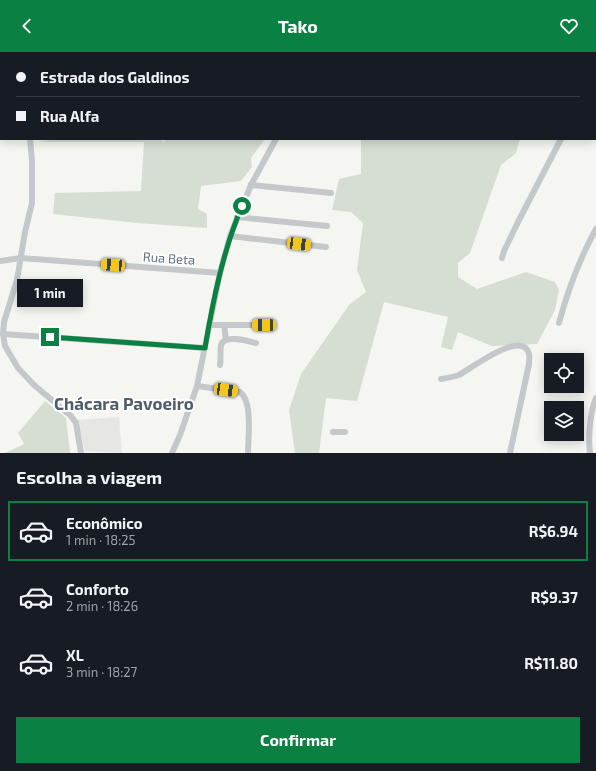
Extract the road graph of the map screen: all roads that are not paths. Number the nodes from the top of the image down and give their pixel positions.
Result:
1 (30, 140) edge
2 (275, 140) edge
3 (560, 140) edge
4 (251, 185) junction
5 (331, 193) dead end
6 (237, 217) junction
7 (327, 226) dead end
8 (596, 229) edge
9 (230, 236) junction
10 (326, 247) dead end
11 (21, 258) junction
12 (502, 258) dead end
13 (0, 261) edge
14 (220, 273) junction
15 (559, 322) dead end
16 (209, 325) junction
17 (224, 325) junction
18 (264, 325) dead end
19 (3, 334) junction
20 (226, 340) junction
21 (256, 343) dead end
22 (205, 348) junction
23 (220, 365) dead end
24 (441, 379) dead end
25 (197, 386) junction
26 (596, 398) edge
27 (333, 432) dead end
28 (345, 432) dead end
29 (81, 453) edge
30 (172, 453) edge
31 (248, 453) edge
32 (510, 453) edge
33 (590, 453) edge

1 - 11 street
2 - 4 street
3 - 12 street
4 - 5 street
4 - 6 street
6 - 7 street
6 - 9 street
8 - 15 street
9 - 10 street
9 - 14 street
11 - 13 street, Rua Beta
11 - 14 street, Rua Beta
11 - 19 street
14 - 16 street
16 - 17 street
16 - 22 street
17 - 18 street
17 - 20 street
19 - 22 street
19 - 29 street
20 - 21 street
20 - 23 street
22 - 25 street
24 - 32 street
25 - 30 street
25 - 31 street
26 - 33 street
27 - 28 street

